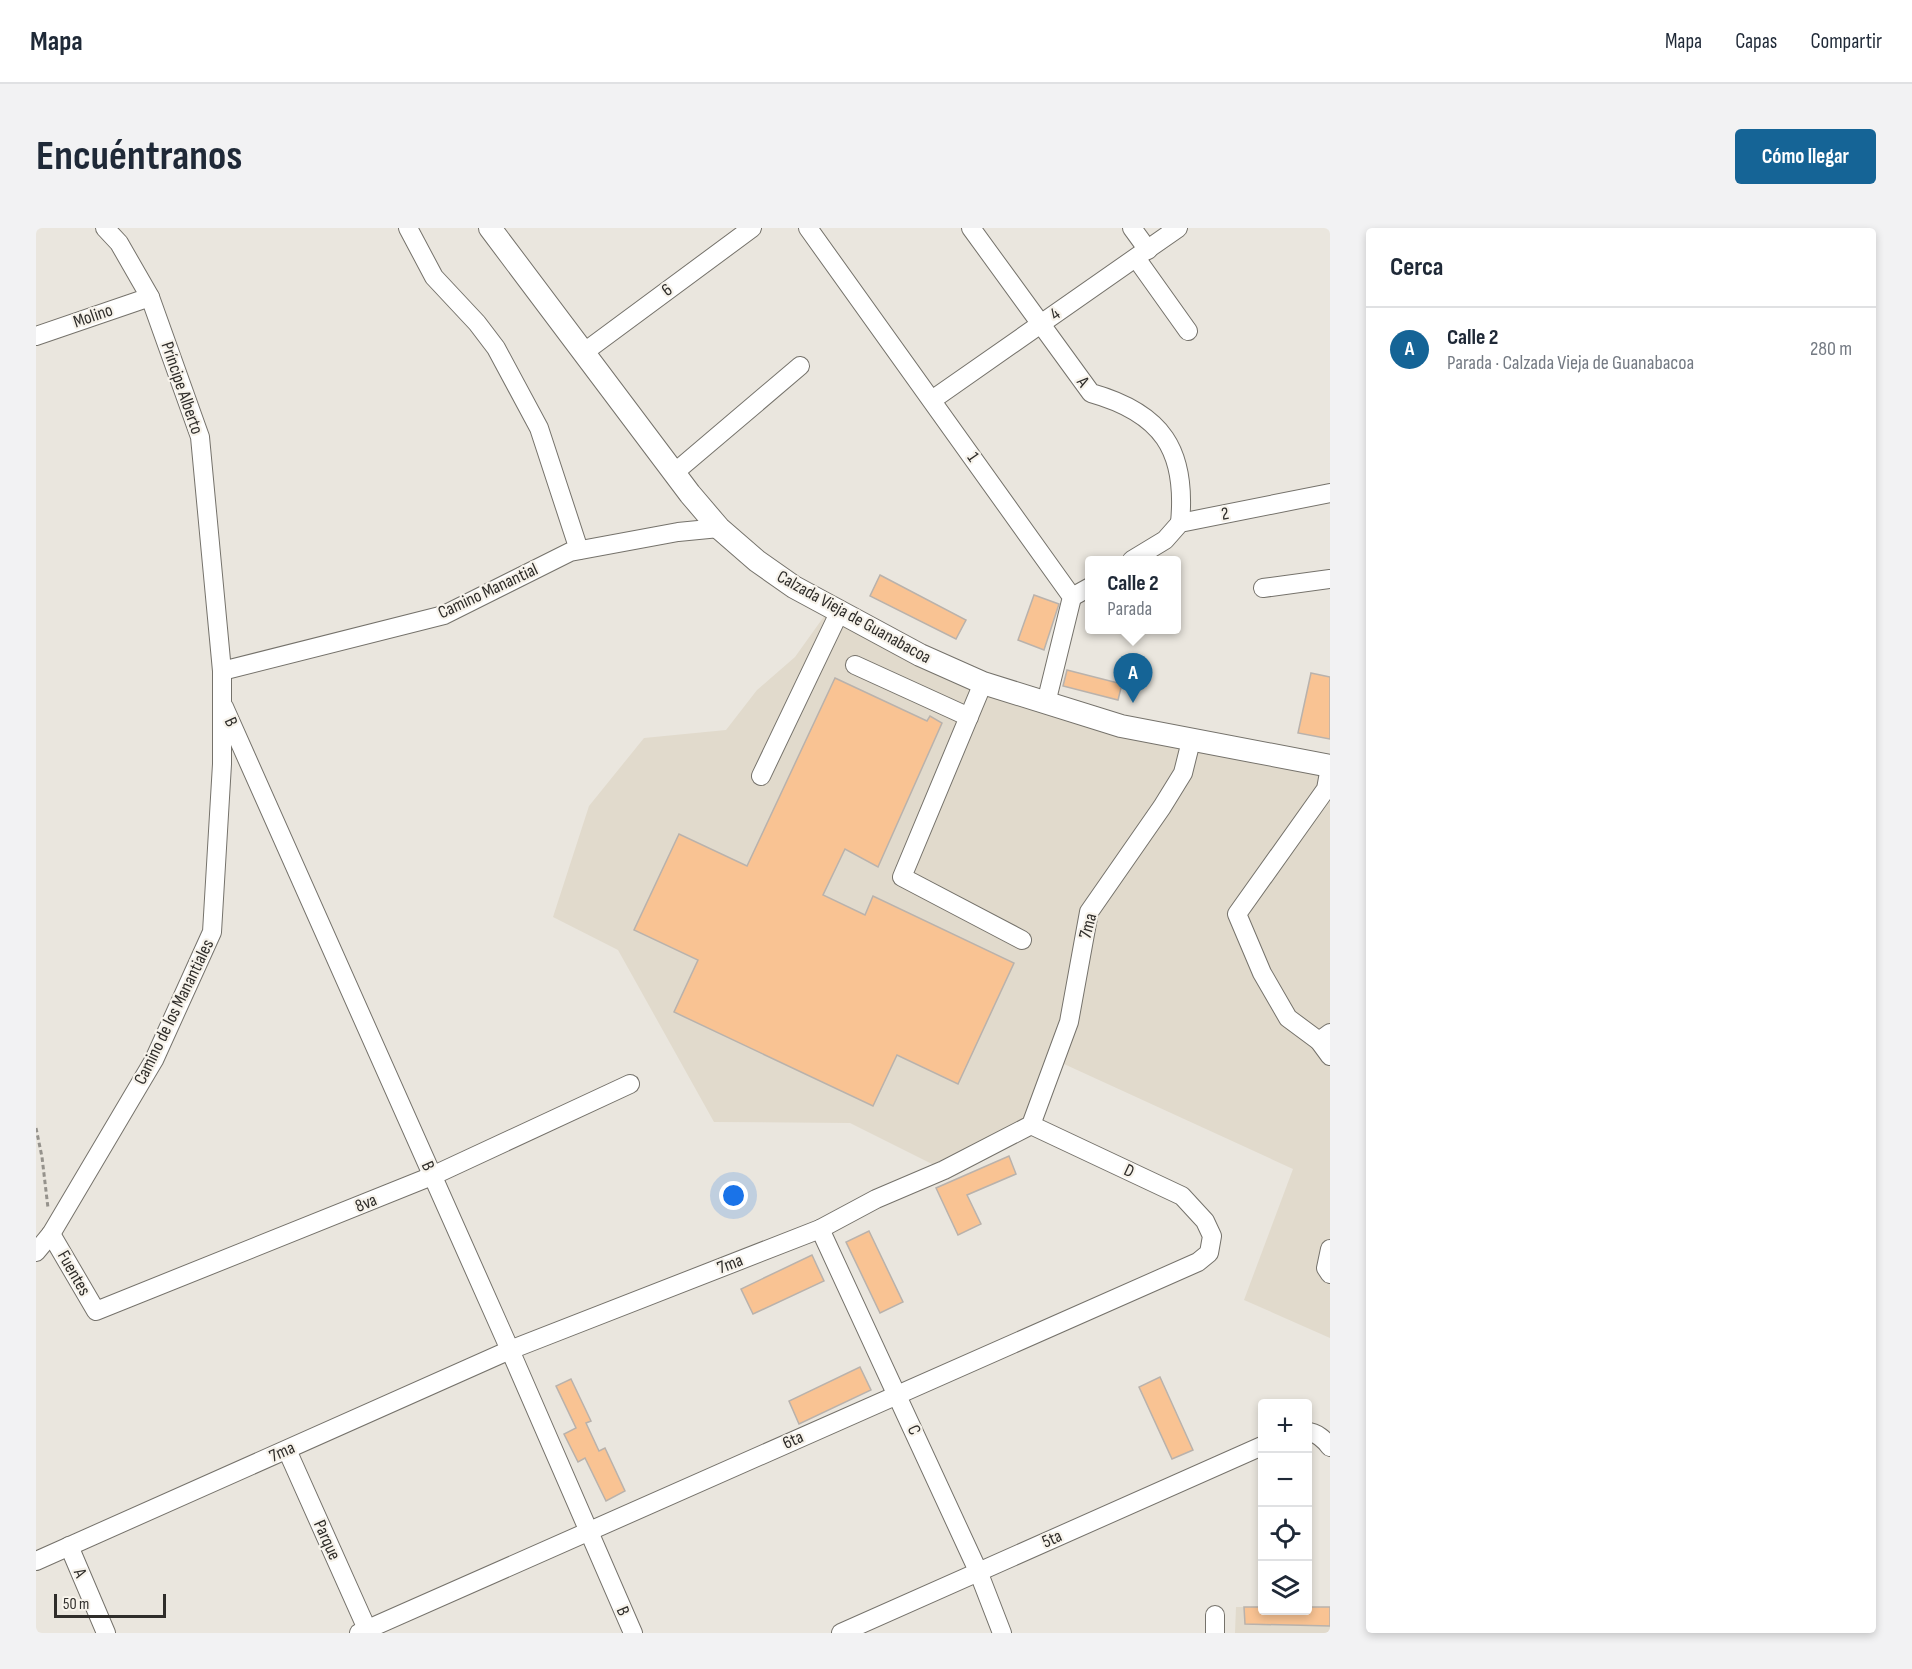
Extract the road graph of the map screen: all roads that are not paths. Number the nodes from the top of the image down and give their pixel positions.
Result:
1 (105, 228) edge
2 (408, 228) edge
3 (490, 228) edge
4 (752, 228) edge
5 (808, 228) edge
6 (971, 228) edge
7 (1132, 228) edge
8 (1178, 228) edge
9 (1142, 254) junction
10 (150, 297) junction
11 (1041, 324) junction
12 (1188, 331) dead end
13 (36, 336) edge
14 (583, 353) junction
15 (800, 366) dead end
16 (932, 400) junction
17 (674, 473) junction
18 (1330, 493) edge
19 (1180, 523) junction
20 (719, 528) junction
21 (579, 550) junction
22 (1140, 556) edge
23 (1330, 579) edge
24 (1263, 588) dead end
25 (1085, 589) edge
26 (1072, 597) junction
27 (839, 613) junction
28 (855, 665) dead end
29 (222, 671) junction
30 (983, 683) junction
31 (221, 700) junction
32 (1046, 703) junction
33 (969, 717) junction
34 (1191, 741) junction
35 (1330, 767) edge
36 (761, 776) dead end
37 (1022, 940) dead end
38 (1324, 1037) edge
39 (1330, 1056) edge
40 (630, 1084) dead end
41 (1031, 1125) junction
42 (432, 1176) junction
43 (820, 1228) junction
44 (51, 1234) junction
45 (1212, 1236) joint
46 (1330, 1249) edge
47 (36, 1252) edge
48 (1330, 1274) edge
49 (96, 1311) joint
50 (510, 1350) junction
51 (897, 1394) junction
52 (1312, 1433) edge
53 (1327, 1444) edge
54 (1258, 1448) edge
55 (287, 1450) junction
56 (588, 1530) junction
57 (69, 1546) junction
58 (36, 1561) edge
59 (978, 1571) junction
60 (363, 1631) edge
61 (106, 1633) edge
62 (633, 1633) edge
63 (842, 1633) edge
64 (1002, 1633) edge

1 - 10 street, Príncipe Alberto
2 - 21 street
3 - 14 main road, Calzada Vieja de Guanabacoa
4 - 14 street, 6
5 - 16 street, 1
6 - 11 street, A
7 - 9 street
8 - 9 street, 4
9 - 11 street, 4
9 - 12 street
10 - 13 street, Molino
10 - 29 street, Príncipe Alberto
11 - 16 street, 4
11 - 19 street, A
14 - 17 main road, Calzada Vieja de Guanabacoa
15 - 17 street
16 - 26 street, 1
17 - 20 main road, Calzada Vieja de Guanabacoa
18 - 19 street, 2
19 - 22 street
20 - 21 street, Camino Manantial
20 - 27 main road, Calzada Vieja de Guanabacoa
21 - 29 street, Camino Manantial
23 - 24 street
25 - 26 street
26 - 32 street
27 - 30 main road, Calzada Vieja de Guanabacoa
27 - 36 street
28 - 33 street
29 - 31 street, Camino de los Manantiales
30 - 32 main road, Calzada Vieja de Guanabacoa
30 - 33 street
31 - 42 street, B
31 - 44 street, Camino de los Manantiales
32 - 34 main road, Calzada Vieja de Guanabacoa
33 - 37 street
34 - 35 main road, Calzada Vieja de Guanabacoa
34 - 41 street, 7ma
35 - 38 street
38 - 39 street
40 - 42 street, 8va
41 - 43 street, 7ma
41 - 45 street, D
42 - 49 street, 8va
42 - 50 street, B
43 - 50 street, 7ma
43 - 51 street, C
44 - 47 street, Camino de los Manantiales
44 - 49 street, Fuentes
45 - 51 street, 6ta
46 - 48 street
50 - 55 street, 7ma
50 - 56 street, B
51 - 56 street, 6ta
51 - 59 street, C
52 - 53 street
54 - 59 street, 5ta
55 - 57 street, 7ma
55 - 60 street, Parque
56 - 60 street, 6ta
56 - 62 street, B
57 - 58 street, 7ma
57 - 61 street, A
59 - 63 street, 5ta
59 - 64 street, C

